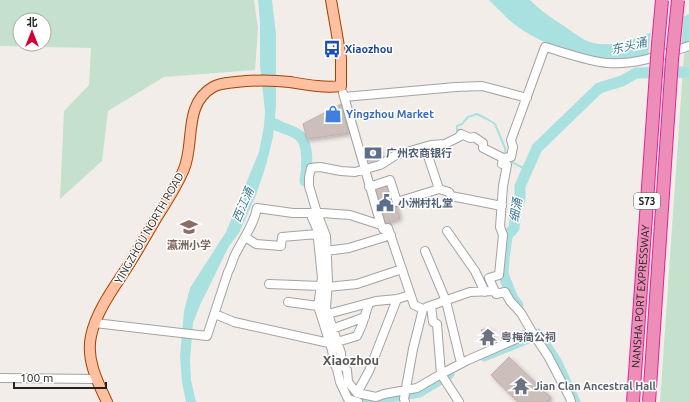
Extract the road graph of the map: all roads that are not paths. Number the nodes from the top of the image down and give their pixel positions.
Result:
1 (331, 0) edge
2 (662, 0) edge
3 (678, 0) edge
4 (689, 46) edge
5 (341, 86) junction
6 (344, 97) junction
7 (527, 98) junction
8 (425, 147) junction
9 (503, 158) junction
10 (364, 169) junction
11 (369, 186) junction
12 (439, 189) junction
13 (502, 206) junction
14 (313, 213) junction
15 (381, 225) junction
16 (447, 231) dead end
17 (317, 234) junction
18 (391, 235) junction
19 (245, 237) junction
20 (326, 251) junction
21 (425, 251) dead end
22 (402, 269) junction
23 (269, 284) dead end
24 (324, 286) junction
25 (495, 291) junction
26 (485, 292) junction
27 (410, 295) junction
28 (398, 299) junction
29 (446, 301) junction
30 (288, 302) dead end
31 (369, 303) junction
32 (318, 306) junction
33 (427, 308) junction
34 (215, 314) junction
35 (328, 314) junction
36 (365, 317) junction
37 (95, 323) junction
38 (332, 329) junction
39 (532, 332) junction
40 (333, 343) junction
41 (461, 363) junction
42 (441, 374) junction
43 (0, 378) edge
44 (96, 379) junction
45 (406, 390) junction
46 (357, 393) junction
47 (106, 402) edge
48 (358, 402) edge
49 (405, 402) edge
50 (459, 402) edge
51 (571, 402) edge
52 (633, 402) edge
53 (649, 402) edge

1 - 5 main road
2 - 52 highway, NANSHA PORT EXPRESSWAY / S73, bridge
3 - 53 highway, NANSHA PORT EXPRESSWAY / S73, bridge
4 - 7 street
5 - 6 street
5 - 37 main road, YINGZHOU NORTH ROAD
6 - 7 street
6 - 10 street
7 - 9 street
8 - 9 street
8 - 10 street
8 - 12 street
9 - 13 street
10 - 11 street
10 - 14 street
11 - 12 street
11 - 15 street
12 - 13 street
13 - 25 street
14 - 15 street
14 - 17 street
14 - 19 street
14 - 20 street
15 - 18 street
16 - 26 street
17 - 19 street
17 - 24 street
18 - 20 street
18 - 22 street
19 - 34 street
20 - 24 street
21 - 29 street
22 - 24 street
22 - 27 street
23 - 24 street
24 - 32 street
24 - 35 street
25 - 26 street
25 - 39 street
26 - 29 street
27 - 28 street
27 - 33 street
28 - 31 street
28 - 46 street
29 - 33 street
29 - 41 street
30 - 32 street
31 - 35 street
31 - 36 street
32 - 40 street
33 - 42 street
33 - 45 street
34 - 37 street
34 - 40 street
35 - 38 street
36 - 38 street
36 - 40 street
37 - 44 main road, YINGZHOU NORTH ROAD
38 - 40 street
39 - 41 street
39 - 51 street
40 - 46 street
40 - 48 street
41 - 42 street
42 - 45 street
42 - 50 street
43 - 44 street
44 - 47 main road, YINGZHOU NORTH ROAD
45 - 46 street
45 - 49 street

